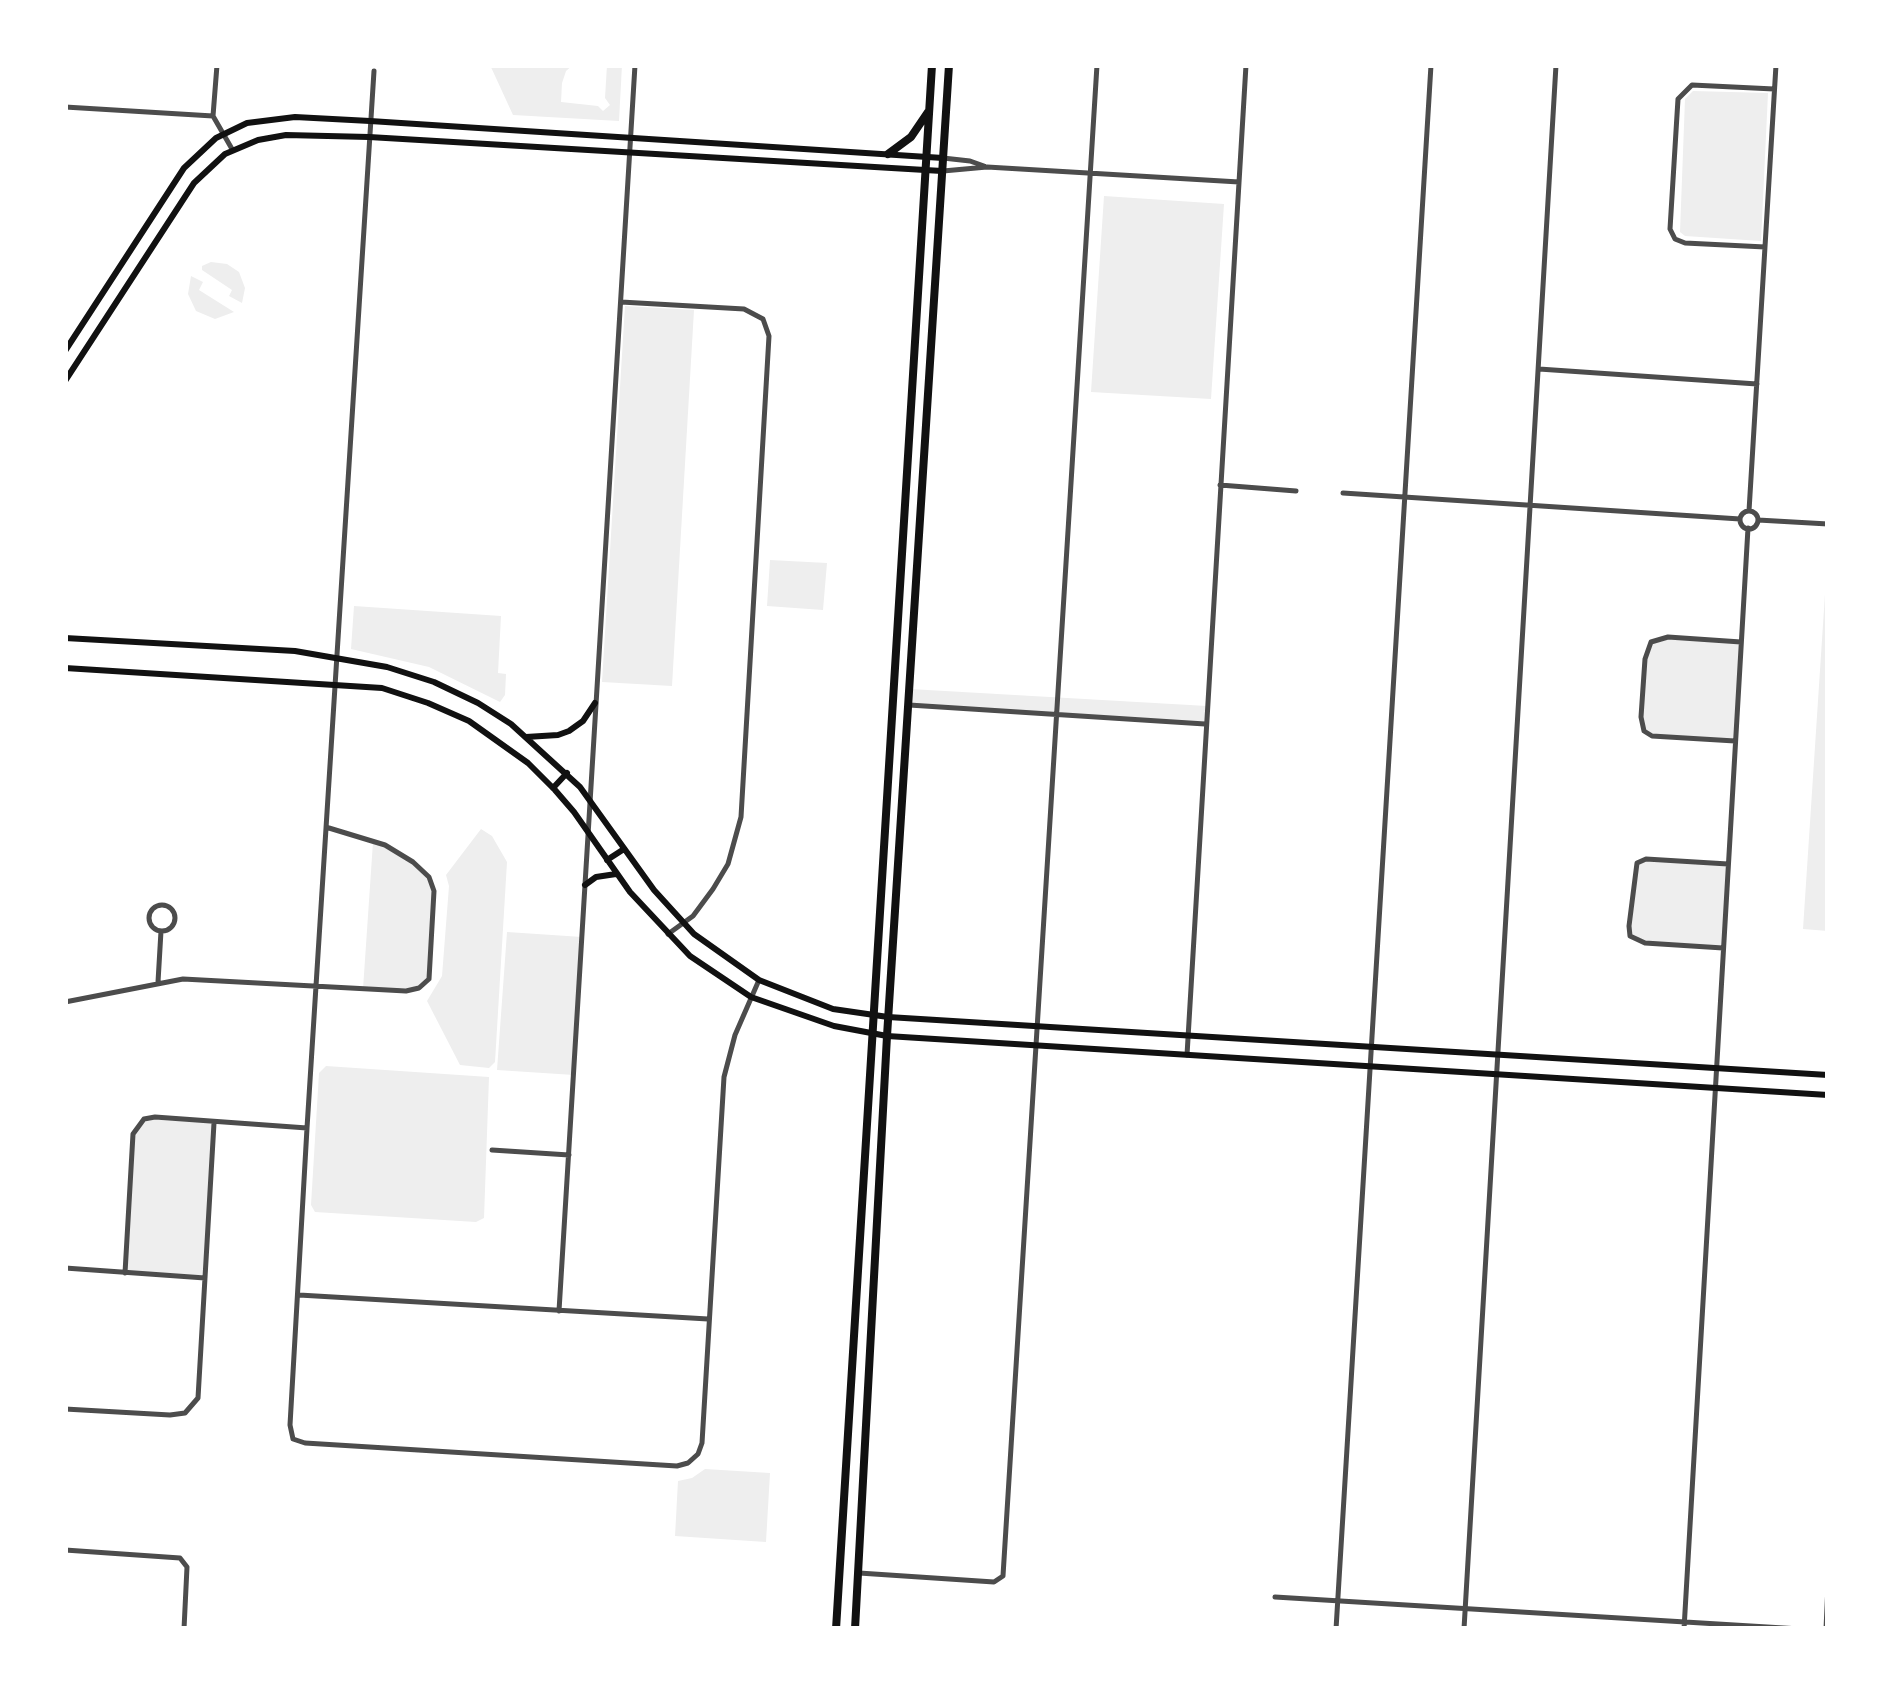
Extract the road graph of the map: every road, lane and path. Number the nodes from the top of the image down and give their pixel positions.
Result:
1 (216, 65) edge
2 (635, 65) edge
3 (932, 65) edge
4 (949, 65) edge
5 (1097, 65) edge
6 (1246, 65) edge
7 (1431, 65) edge
8 (1556, 65) edge
9 (1776, 65) edge
10 (374, 72) dead end
11 (1774, 89) junction
12 (65, 107) edge
13 (930, 108) junction
14 (213, 116) junction
15 (370, 120) junction
16 (223, 134) junction
17 (369, 136) junction
18 (630, 138) junction
19 (232, 149) junction
20 (630, 154) junction
21 (888, 154) junction
22 (927, 156) junction
23 (943, 158) junction
24 (986, 168) junction
25 (926, 172) junction
26 (942, 172) junction
27 (1090, 173) junction
28 (1239, 182) junction
29 (1765, 247) junction
30 (620, 302) junction
31 (65, 351) edge
32 (1539, 369) junction
33 (65, 381) edge
34 (1757, 384) junction
35 (1220, 485) junction
36 (1296, 490) dead end
37 (1343, 493) dead end
38 (1404, 498) junction
39 (1531, 505) junction
40 (1750, 511) junction
41 (1740, 519) junction
42 (1758, 520) junction
43 (1828, 524) edge
44 (1748, 528) junction
45 (65, 638) edge
46 (1741, 642) junction
47 (336, 658) junction
48 (65, 668) edge
49 (335, 683) junction
50 (596, 703) junction
51 (909, 705) junction
52 (1056, 715) junction
53 (1206, 724) junction
54 (526, 737) junction
55 (1735, 741) junction
56 (567, 773) junction
57 (553, 788) junction
58 (590, 798) junction
59 (328, 828) junction
60 (588, 833) junction
61 (624, 849) junction
62 (607, 860) junction
63 (1728, 864) junction
64 (616, 874) junction
65 (585, 885) junction
66 (683, 924) junction
67 (162, 931) junction
68 (668, 934) junction
69 (1723, 948) junction
70 (759, 980) junction
71 (158, 982) junction
72 (316, 987) junction
73 (751, 997) junction
74 (65, 1002) edge
75 (874, 1016) junction
76 (888, 1017) junction
77 (1037, 1026) junction
78 (873, 1035) junction
79 (887, 1036) junction
80 (1188, 1036) junction
81 (1035, 1046) junction
82 (1370, 1047) junction
83 (1186, 1056) junction
84 (1498, 1056) junction
85 (1369, 1068) junction
86 (1716, 1068) junction
87 (1496, 1075) junction
88 (1828, 1075) edge
89 (1715, 1089) junction
90 (1828, 1094) edge
91 (214, 1122) junction
92 (307, 1128) junction
93 (492, 1150) dead end
94 (569, 1154) junction
95 (65, 1268) edge
96 (125, 1272) junction
97 (205, 1278) junction
98 (298, 1295) junction
99 (559, 1311) junction
100 (708, 1319) junction
101 (65, 1409) edge
102 (65, 1550) edge
103 (859, 1572) junction
104 (1828, 1585) edge
105 (1275, 1596) dead end
106 (1337, 1600) junction
107 (1465, 1608) junction
108 (1684, 1626) edge
109 (184, 1629) edge
110 (836, 1629) edge
111 (856, 1629) edge
112 (1336, 1629) edge
113 (1464, 1629) edge
114 (1800, 1629) edge
115 (1826, 1629) edge

1 - 14 street
2 - 18 street
3 - 13 main road
4 - 23 main road
5 - 27 street
6 - 28 street
7 - 38 street
8 - 32 street
9 - 11 street
10 - 15 street
11 - 29 street
11 - 29 street
12 - 14 street
13 - 21 main road
13 - 22 main road
14 - 16 street
15 - 16 main road
15 - 17 street
15 - 18 main road
16 - 19 street
16 - 31 main road
17 - 19 main road
17 - 20 main road
17 - 47 street
18 - 20 street
18 - 21 main road
19 - 33 main road
20 - 25 main road
20 - 30 street
21 - 22 main road
22 - 23 main road
22 - 25 main road
23 - 24 street
23 - 26 main road
24 - 26 street
24 - 27 street
25 - 26 main road
25 - 75 main road
26 - 51 main road
27 - 28 street
27 - 52 street
28 - 35 street
29 - 34 street
30 - 50 street
30 - 66 street
32 - 34 street
32 - 39 street
34 - 40 street
35 - 36 street
35 - 53 street
37 - 38 street
38 - 39 street
38 - 82 street
39 - 41 street
39 - 84 street
40 - 41 street
40 - 42 street
41 - 44 street
42 - 43 street
42 - 44 street
44 - 46 street
45 - 47 main road
46 - 55 street
46 - 55 street
47 - 49 street
47 - 54 main road
48 - 49 main road
49 - 57 main road
49 - 59 street
50 - 54 main road
50 - 58 street
51 - 52 street
51 - 76 main road
52 - 53 street
52 - 77 street
53 - 80 street
54 - 56 main road
55 - 63 street
56 - 57 main road
56 - 58 main road
57 - 60 main road
58 - 60 street
58 - 61 main road
59 - 72 street
59 - 72 street
60 - 62 main road
60 - 65 street
61 - 62 main road
61 - 66 main road
62 - 64 main road
63 - 69 street
63 - 69 street
64 - 65 main road
64 - 68 main road
65 - 94 street
66 - 68 street
66 - 70 main road
67 - 67 street
67 - 71 street
68 - 73 main road
69 - 86 street
70 - 73 street
70 - 75 main road
71 - 72 street
71 - 74 street
72 - 92 street
73 - 78 main road
73 - 100 street
75 - 76 main road
75 - 78 main road
76 - 77 main road
76 - 79 main road
77 - 80 main road
77 - 81 street
78 - 79 main road
78 - 110 main road
79 - 81 main road
79 - 103 main road
80 - 82 main road
80 - 83 street
81 - 83 main road
81 - 103 street
82 - 84 main road
82 - 85 street
83 - 85 main road
84 - 86 main road
84 - 87 street
85 - 87 main road
85 - 106 street
86 - 88 main road
86 - 89 street
87 - 89 main road
87 - 107 street
89 - 90 main road
89 - 108 street
91 - 92 street
91 - 96 street
91 - 97 street
92 - 98 street
93 - 94 street
94 - 99 street
95 - 96 street
96 - 97 street
97 - 101 street
98 - 99 street
98 - 100 street
99 - 100 street
102 - 109 street
103 - 111 main road
104 - 115 street
105 - 106 street
106 - 107 street
106 - 112 street
107 - 108 street
107 - 113 street
108 - 114 street

